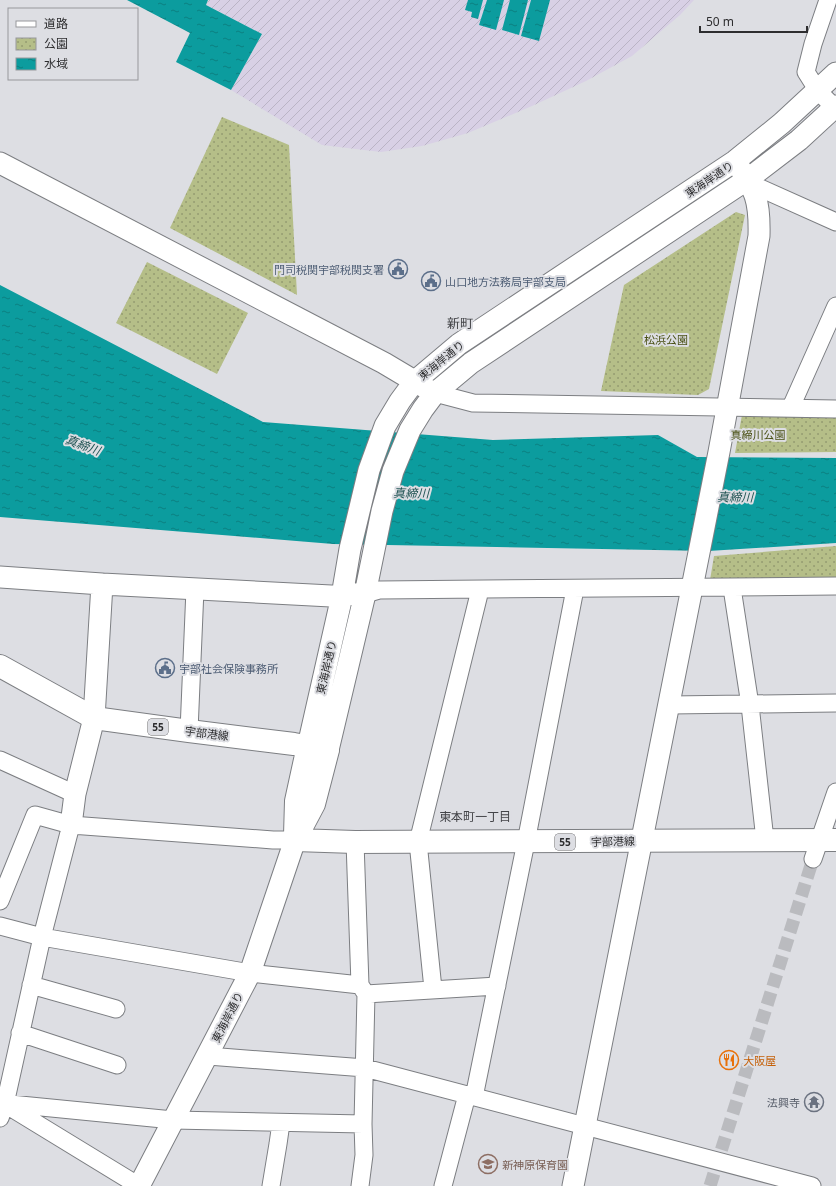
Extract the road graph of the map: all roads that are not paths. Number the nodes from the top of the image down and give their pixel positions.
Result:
1 (828, 0) edge
2 (836, 73) edge
3 (818, 91) junction
4 (835, 107) edge
5 (735, 161) junction
6 (0, 163) edge
7 (749, 182) junction
8 (836, 222) edge
9 (836, 306) edge
10 (414, 382) junction
11 (436, 393) junction
12 (791, 407) junction
13 (727, 408) junction
14 (836, 409) edge
15 (0, 577) edge
16 (102, 584) junction
17 (836, 586) edge
18 (692, 587) junction
19 (732, 588) junction
20 (195, 589) junction
21 (574, 589) junction
22 (480, 590) junction
23 (365, 594) junction
24 (342, 596) junction
25 (0, 666) edge
26 (836, 703) edge
27 (670, 705) junction
28 (750, 705) junction
29 (94, 718) junction
30 (189, 731) junction
31 (318, 748) junction
32 (0, 760) edge
33 (836, 792) edge
34 (75, 794) junction
35 (71, 825) junction
36 (295, 840) junction
37 (643, 840) junction
38 (765, 840) junction
39 (355, 842) junction
40 (418, 842) junction
41 (526, 842) junction
42 (823, 846) edge
43 (0, 901) edge
44 (0, 926) edge
45 (42, 937) junction
46 (250, 973) junction
47 (31, 985) junction
48 (497, 986) junction
49 (433, 989) junction
50 (363, 990) junction
51 (116, 1009) dead end
52 (20, 1033) junction
53 (208, 1056) junction
54 (117, 1065) dead end
55 (365, 1068) junction
56 (471, 1096) junction
57 (2, 1108) edge
58 (173, 1120) junction
59 (281, 1123) junction
60 (363, 1124) junction
61 (586, 1126) junction
62 (139, 1186) edge
63 (271, 1186) edge
64 (360, 1186) edge
65 (443, 1186) edge
66 (574, 1186) edge
67 (812, 1186) edge

1 - 3 street
2 - 3 street, 東海岸通り
3 - 4 street
3 - 5 street, 東海岸通り
4 - 7 street, 東海岸通り
5 - 7 street
5 - 10 street, 東海岸通り
6 - 10 street
7 - 8 street
7 - 11 street, 東海岸通り
7 - 13 street
9 - 12 street
10 - 11 street
10 - 24 street, 東海岸通り
11 - 13 street
11 - 23 street, 東海岸通り
12 - 13 street
12 - 14 street
13 - 18 street
15 - 16 street
16 - 20 street
16 - 29 street
17 - 19 street
18 - 19 street
18 - 21 street
18 - 27 street
19 - 28 street
20 - 24 street
20 - 30 street
21 - 22 street
21 - 41 street
22 - 23 street
22 - 40 street
23 - 24 street
23 - 31 street, 東海岸通り
24 - 31 street, 東海岸通り
25 - 29 main road, 宇部港線 / 55
26 - 28 street
27 - 28 street
27 - 37 street
28 - 38 street
29 - 30 main road, 宇部港線 / 55
29 - 34 street
30 - 31 main road, 宇部港線 / 55
31 - 36 main road
32 - 34 street
33 - 42 street
34 - 35 street
35 - 36 street
35 - 43 street
35 - 45 street
36 - 39 main road, 宇部港線 / 55
36 - 46 street, 東海岸通り
37 - 38 main road, 宇部港線 / 55
37 - 41 main road, 宇部港線 / 55
37 - 61 street
38 - 42 main road, 宇部港線 / 55
39 - 40 main road, 宇部港線 / 55
39 - 50 street
40 - 41 main road, 宇部港線 / 55
40 - 49 street
41 - 48 street
44 - 45 street
45 - 46 street
45 - 47 street
46 - 50 street
46 - 53 street, 東海岸通り
47 - 51 street
47 - 52 street
48 - 49 street
48 - 56 street
49 - 50 street
50 - 55 street
52 - 54 street
52 - 57 street
53 - 55 street
53 - 58 street, 東海岸通り
55 - 56 street
55 - 60 street
56 - 61 street
56 - 65 street
57 - 58 street
57 - 62 street
58 - 59 street
58 - 62 street, 東海岸通り
59 - 60 street
59 - 63 street
60 - 64 street
61 - 66 street
61 - 67 street

